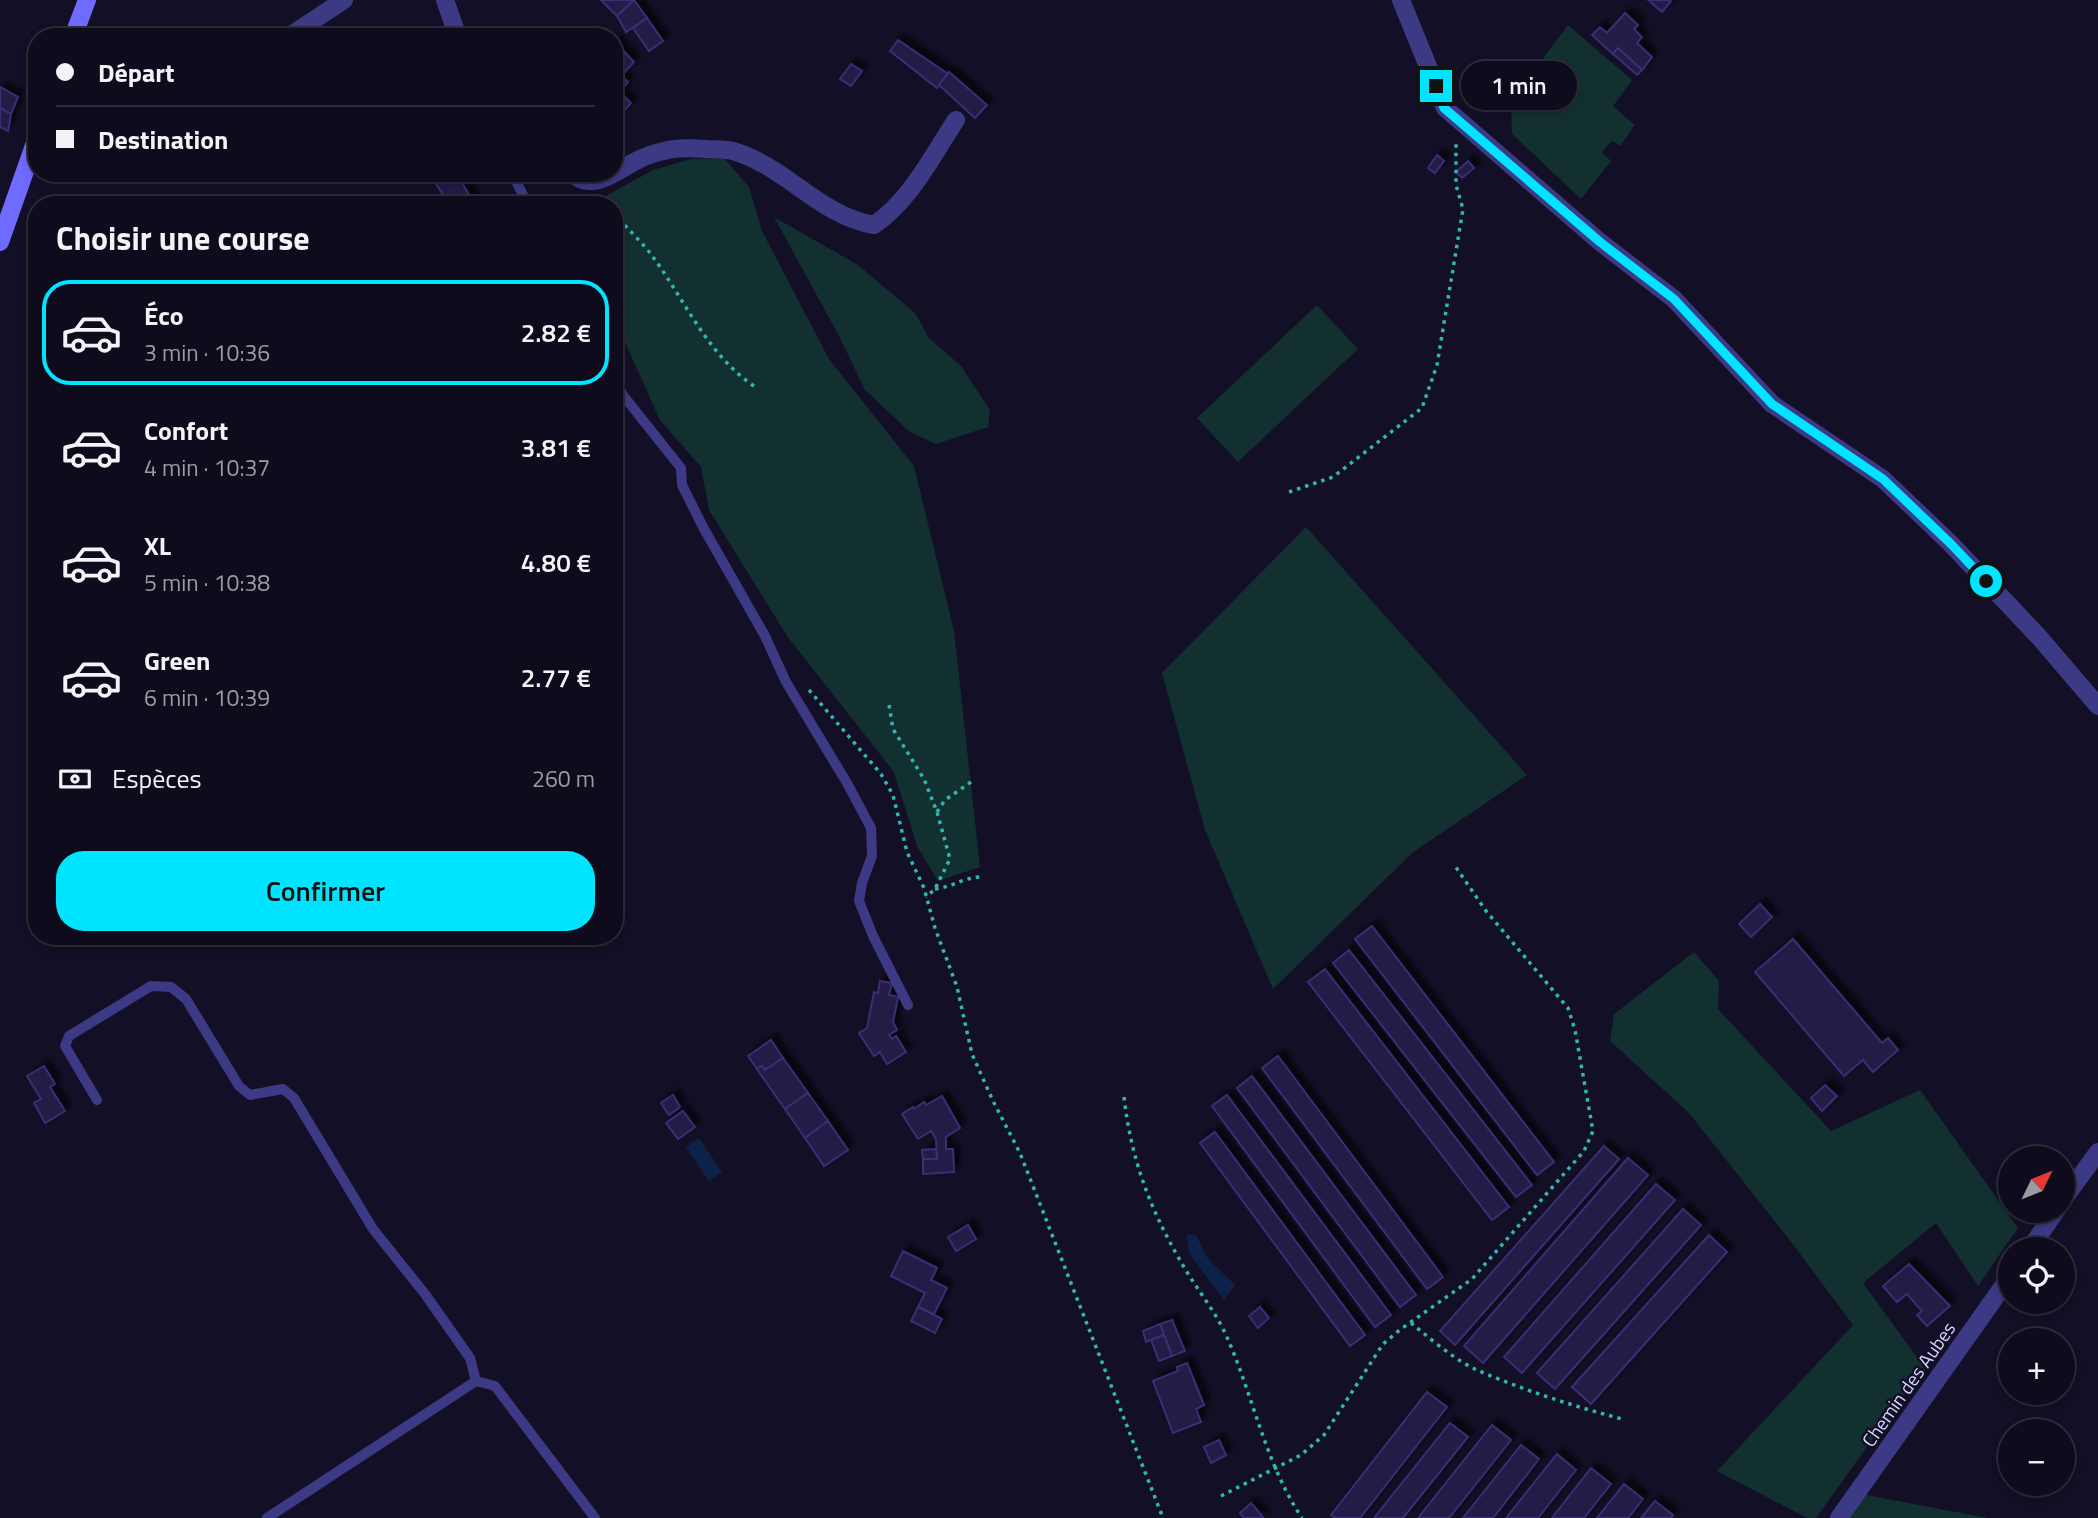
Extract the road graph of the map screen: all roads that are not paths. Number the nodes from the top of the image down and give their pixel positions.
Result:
1 (87, 0) edge
2 (344, 0) edge
3 (445, 0) edge
4 (1401, 0) edge
5 (76, 28) edge
6 (302, 28) edge
7 (455, 28) edge
8 (957, 120) dead end
9 (623, 169) edge
10 (28, 174) edge
11 (0, 242) edge
12 (623, 395) edge
13 (2098, 706) edge
14 (908, 1006) dead end
15 (97, 1100) dead end
16 (2098, 1152) edge
17 (2076, 1182) edge
18 (1998, 1293) edge
19 (476, 1381) junction
20 (267, 1518) edge
21 (594, 1518) edge
22 (1839, 1518) edge

1 - 5 main road
2 - 6 street
3 - 7 street
4 - 13 street
8 - 9 street
10 - 11 main road
12 - 14 lane
15 - 19 lane
16 - 17 street
18 - 22 street, Chemin des Aubes
19 - 20 lane
19 - 21 lane

